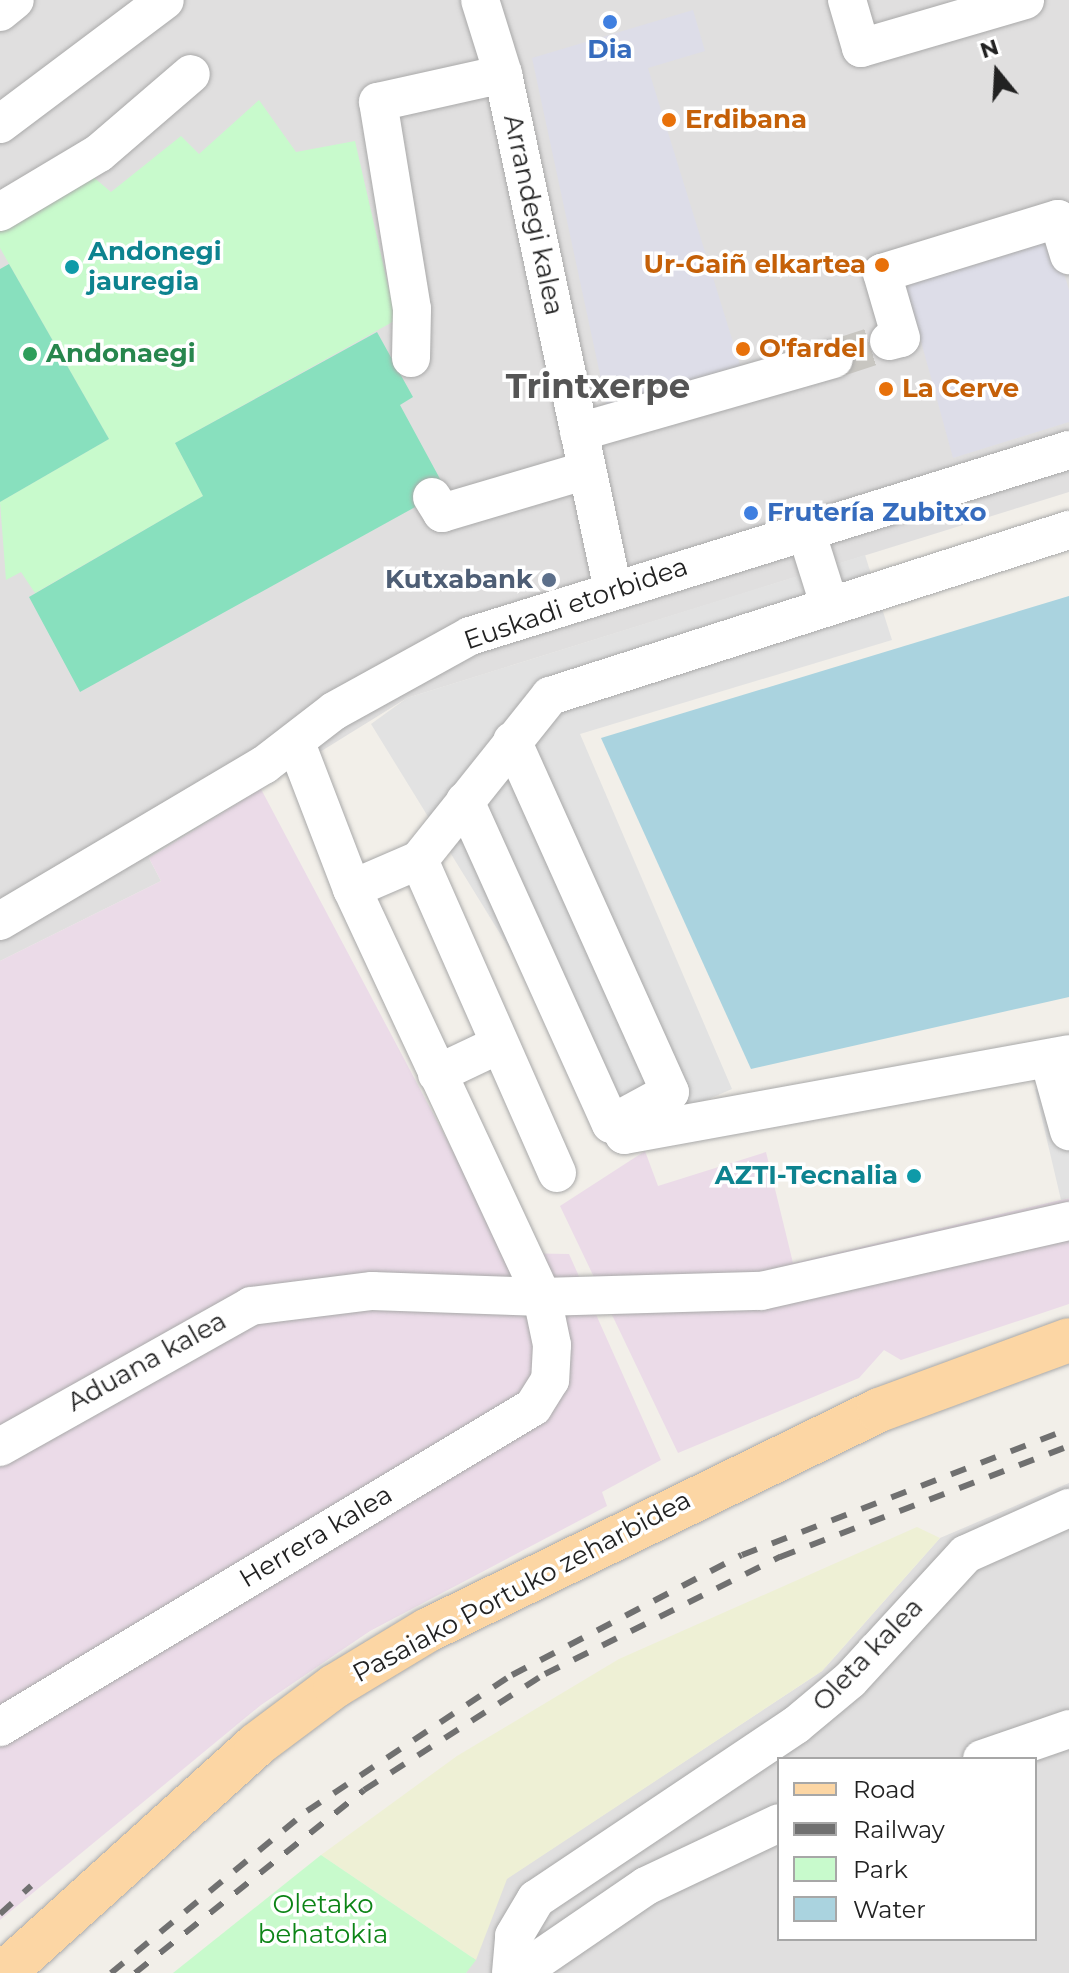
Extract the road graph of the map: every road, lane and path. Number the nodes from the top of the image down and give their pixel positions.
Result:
1 (15, 0) edge
2 (165, 0) edge
3 (480, 0) edge
4 (847, 0) edge
5 (1025, 0) edge
6 (0, 12) edge
7 (191, 74) dead end
8 (503, 74) junction
9 (0, 124) edge
10 (0, 212) edge
11 (1069, 255) edge
12 (889, 341) dead end
13 (411, 358) dead end
14 (834, 359) tunnel mouth
15 (579, 432) junction
16 (1069, 450) edge
17 (587, 470) junction
18 (432, 497) dead end
19 (1069, 530) edge
20 (806, 531) junction
21 (613, 590) junction
22 (829, 604) junction
23 (512, 741) junction
24 (296, 743) junction
25 (465, 801) junction
26 (419, 860) junction
27 (352, 889) junction
28 (0, 921) edge
29 (498, 1045) junction
30 (1059, 1057) edge
31 (437, 1074) junction
32 (639, 1108) junction
33 (1069, 1131) edge
34 (557, 1173) dead end
35 (1069, 1221) edge
36 (542, 1297) junction
37 (1069, 1340) edge
38 (0, 1447) edge
39 (1069, 1508) edge
40 (0, 1727) edge
41 (1069, 1729) edge
42 (988, 1757) edge
43 (777, 1824) edge
44 (4, 1973) edge
45 (511, 1973) edge
46 (519, 1973) edge

1 - 6 street
2 - 9 street
3 - 8 street, Arrandegi kalea
4 - 5 street
7 - 10 street
8 - 13 street
8 - 15 street, Arrandegi kalea
11 - 12 street
14 - 15 street
15 - 17 street, Arrandegi kalea
16 - 20 street, Euskadi etorbidea
17 - 18 street
17 - 21 street, Arrandegi kalea
19 - 22 street
20 - 21 street, Euskadi etorbidea
20 - 22 street
21 - 24 street, Euskadi etorbidea
22 - 23 street
23 - 25 street
23 - 32 street
24 - 27 street, Herrera kalea
24 - 28 street, Euskadi etorbidea
25 - 26 street
25 - 32 street
26 - 27 street
26 - 29 street
27 - 31 street, Herrera kalea
29 - 31 street
29 - 34 street
30 - 32 street
30 - 33 street
31 - 36 street, Herrera kalea
35 - 36 street, Aduana kalea
36 - 38 street, Aduana kalea
36 - 40 street, Herrera kalea
37 - 44 main road, Pasaiako Portuko zeharbidea
39 - 45 street, Oleta kalea
41 - 42 street
43 - 46 street

